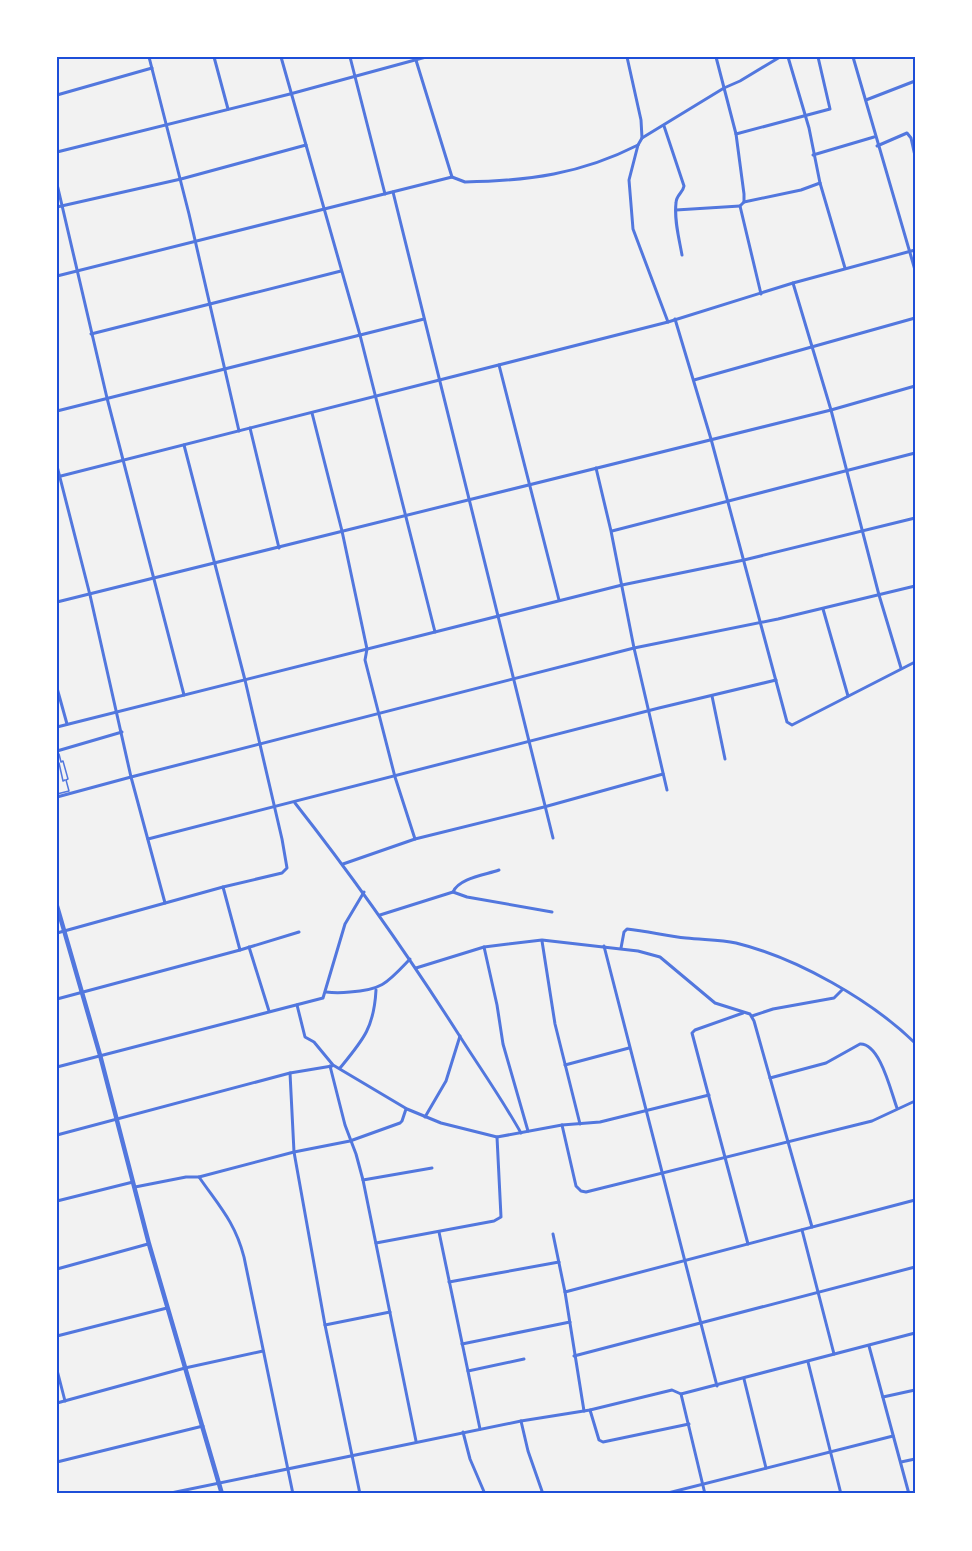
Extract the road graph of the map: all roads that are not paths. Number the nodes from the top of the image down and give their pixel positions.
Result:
1 (149, 57) edge
2 (214, 57) edge
3 (281, 57) edge
4 (350, 57) edge
5 (426, 57) edge
6 (627, 57) edge
7 (717, 57) edge
8 (780, 57) edge
9 (788, 57) edge
10 (818, 57) edge
11 (853, 57) edge
12 (416, 59) edge
13 (152, 68) junction
14 (355, 77) junction
15 (915, 81) edge
16 (724, 88) junction
17 (290, 94) junction
18 (57, 95) edge
19 (866, 100) junction
20 (228, 109) junction
21 (806, 116) junction
22 (165, 125) junction
23 (664, 125) junction
24 (736, 134) junction
25 (913, 136) edge
26 (875, 137) junction
27 (642, 138) junction
28 (306, 144) junction
29 (638, 145) junction
30 (878, 146) junction
31 (57, 152) edge
32 (813, 155) junction
33 (915, 156) edge
34 (452, 177) junction
35 (181, 179) junction
36 (820, 183) junction
37 (57, 184) edge
38 (393, 192) junction
39 (385, 194) junction
40 (744, 202) junction
41 (63, 206) junction
42 (740, 206) junction
43 (57, 207) edge
44 (323, 209) junction
45 (676, 210) junction
46 (195, 242) junction
47 (915, 250) edge
48 (909, 251) junction
49 (682, 255) dead end
50 (844, 268) junction
51 (915, 270) edge
52 (79, 271) junction
53 (341, 271) junction
54 (57, 276) edge
55 (793, 283) junction
56 (761, 294) junction
57 (208, 305) junction
58 (915, 318) edge
59 (424, 319) junction
60 (675, 319) junction
61 (668, 322) junction
62 (91, 334) junction
63 (360, 335) junction
64 (812, 347) junction
65 (500, 365) junction
66 (225, 369) junction
67 (694, 380) junction
68 (440, 381) junction
69 (915, 386) edge
70 (376, 397) junction
71 (107, 399) junction
72 (831, 410) junction
73 (57, 411) edge
74 (312, 413) junction
75 (250, 428) junction
76 (239, 431) junction
77 (711, 439) junction
78 (184, 445) junction
79 (915, 453) edge
80 (123, 460) junction
81 (57, 466) edge
82 (596, 468) junction
83 (847, 470) junction
84 (58, 477) edge
85 (530, 485) junction
86 (469, 500) junction
87 (728, 502) junction
88 (405, 516) junction
89 (915, 518) edge
90 (863, 530) junction
91 (342, 531) junction
92 (611, 531) junction
93 (279, 548) junction
94 (744, 560) junction
95 (216, 562) junction
96 (152, 579) junction
97 (622, 585) junction
98 (915, 586) edge
99 (90, 595) junction
100 (879, 595) junction
101 (560, 600) junction
102 (57, 602) edge
103 (823, 609) junction
104 (496, 616) junction
105 (761, 622) junction
106 (435, 632) junction
107 (634, 648) junction
108 (367, 649) junction
109 (915, 662) edge
110 (901, 669) junction
111 (513, 679) junction
112 (245, 680) junction
113 (776, 680) junction
114 (57, 688) edge
115 (184, 696) junction
116 (712, 696) junction
117 (848, 696) junction
118 (649, 711) junction
119 (116, 712) junction
120 (378, 713) junction
121 (67, 724) junction
122 (57, 727) edge
123 (122, 732) junction
124 (529, 742) junction
125 (259, 743) junction
126 (57, 753) edge
127 (725, 759) dead end
128 (61, 762) junction
129 (663, 774) junction
130 (131, 777) junction
131 (395, 777) junction
132 (66, 780) junction
133 (667, 790) dead end
134 (57, 795) edge
135 (295, 803) junction
136 (544, 807) junction
137 (275, 808) junction
138 (553, 838) dead end
139 (148, 839) junction
140 (415, 839) junction
141 (343, 864) junction
142 (499, 870) dead end
143 (223, 887) junction
144 (364, 892) junction
145 (453, 892) junction
146 (165, 903) junction
147 (57, 906) edge
148 (552, 912) dead end
149 (380, 915) junction
150 (64, 931) junction
151 (299, 932) dead end
152 (57, 933) edge
153 (542, 940) junction
154 (604, 946) junction
155 (249, 947) junction
156 (484, 948) junction
157 (621, 949) junction
158 (240, 950) junction
159 (410, 959) junction
160 (416, 968) junction
161 (376, 990) junction
162 (842, 990) junction
163 (81, 992) junction
164 (326, 992) junction
165 (57, 999) edge
166 (297, 1005) junction
167 (269, 1011) junction
168 (745, 1012) junction
169 (752, 1017) junction
170 (460, 1036) junction
171 (915, 1043) edge
172 (629, 1048) junction
173 (100, 1055) junction
174 (565, 1065) junction
175 (332, 1066) junction
176 (57, 1067) edge
177 (340, 1068) junction
178 (290, 1073) junction
179 (770, 1078) junction
180 (709, 1095) junction
181 (915, 1101) edge
182 (407, 1108) junction
183 (897, 1109) junction
184 (645, 1110) junction
185 (425, 1117) junction
186 (116, 1119) junction
187 (580, 1124) junction
188 (562, 1125) junction
189 (528, 1131) junction
190 (521, 1132) junction
191 (57, 1135) edge
192 (497, 1137) junction
193 (350, 1141) junction
194 (789, 1142) junction
195 (294, 1152) junction
196 (726, 1158) junction
197 (432, 1168) dead end
198 (662, 1172) junction
199 (200, 1177) junction
200 (363, 1180) junction
201 (134, 1184) junction
202 (915, 1200) edge
203 (57, 1201) edge
204 (812, 1227) junction
205 (802, 1230) junction
206 (439, 1232) junction
207 (553, 1234) dead end
208 (376, 1243) junction
209 (149, 1244) junction
210 (748, 1244) junction
211 (684, 1260) junction
212 (559, 1262) junction
213 (915, 1267) edge
214 (57, 1269) edge
215 (449, 1281) junction
216 (565, 1292) junction
217 (818, 1293) junction
218 (167, 1308) junction
219 (390, 1312) junction
220 (570, 1322) junction
221 (700, 1323) junction
222 (326, 1325) junction
223 (915, 1333) edge
224 (57, 1336) edge
225 (462, 1344) junction
226 (869, 1346) junction
227 (263, 1351) junction
228 (834, 1354) junction
229 (574, 1356) junction
230 (524, 1359) dead end
231 (808, 1361) junction
232 (185, 1368) junction
233 (57, 1370) edge
234 (468, 1371) junction
235 (744, 1379) junction
236 (717, 1386) junction
237 (915, 1390) edge
238 (681, 1394) junction
239 (883, 1397) junction
240 (65, 1401) junction
241 (57, 1403) edge
242 (590, 1410) junction
243 (584, 1411) junction
244 (521, 1421) junction
245 (688, 1424) junction
246 (203, 1426) junction
247 (480, 1429) junction
248 (464, 1432) junction
249 (893, 1436) junction
250 (416, 1441) junction
251 (829, 1451) junction
252 (352, 1455) junction
253 (915, 1459) edge
254 (57, 1462) edge
255 (901, 1462) junction
256 (287, 1467) junction
257 (766, 1468) junction
258 (218, 1482) junction
259 (702, 1485) junction
260 (184, 1492) edge
261 (166, 1494) edge
262 (222, 1494) edge
263 (293, 1494) edge
264 (360, 1494) edge
265 (485, 1494) edge
266 (543, 1494) edge
267 (664, 1494) edge
268 (705, 1494) edge
269 (841, 1494) edge
270 (909, 1494) edge

1 - 13 street
2 - 20 street
3 - 17 street
4 - 14 street
5 - 12 street
6 - 27 street
7 - 16 street
8 - 16 street
9 - 21 street
10 - 21 street
11 - 19 street
12 - 14 street
12 - 34 street
13 - 18 street
13 - 22 street
14 - 17 street
14 - 39 street
15 - 19 street
16 - 23 street
16 - 24 street
17 - 20 street
17 - 28 street
19 - 26 street
20 - 22 street
21 - 24 street
21 - 32 street
22 - 31 street
22 - 35 street
23 - 27 street
23 - 45 street
24 - 40 street
25 - 30 street
25 - 33 street
26 - 30 street
26 - 32 street
27 - 29 street
28 - 35 street
28 - 44 street
29 - 34 street
29 - 61 street
30 - 48 street
32 - 36 street
34 - 38 street
35 - 41 street
35 - 46 street
36 - 40 street
36 - 50 street
37 - 41 street
38 - 39 street
38 - 59 street
39 - 44 street
40 - 42 street
41 - 43 street
41 - 52 street
42 - 45 street
42 - 56 street
44 - 46 street
44 - 53 street
45 - 49 street
46 - 52 street
46 - 57 street
47 - 48 street
48 - 50 street
48 - 51 street
50 - 55 street
52 - 54 street
52 - 62 street
53 - 57 street
53 - 63 street
55 - 56 street
55 - 64 street
56 - 60 street
57 - 62 street
57 - 66 street
58 - 64 street
59 - 63 street
59 - 68 street
60 - 61 street
60 - 67 street
61 - 65 street
62 - 71 street
63 - 66 street
63 - 70 street
64 - 67 street
64 - 72 street
65 - 68 street
65 - 85 street
66 - 71 street
66 - 76 street
67 - 77 street
68 - 70 street
68 - 86 street
69 - 72 street
70 - 74 street
70 - 88 street
71 - 73 street
71 - 80 street
72 - 77 street
72 - 83 street
74 - 75 street
74 - 91 street
75 - 76 street
75 - 93 street
76 - 78 street
77 - 82 street
77 - 87 street
78 - 80 street
78 - 95 street
79 - 83 street
80 - 84 street
80 - 96 street
81 - 84 street
82 - 85 street
82 - 92 street
83 - 87 street
83 - 90 street
84 - 99 street
85 - 86 street
85 - 101 street
86 - 88 street
86 - 104 street
87 - 92 street
87 - 94 street
88 - 91 street
88 - 106 street
89 - 90 street
90 - 94 street
90 - 100 street
91 - 93 street
91 - 108 street
92 - 97 street
93 - 95 street
94 - 97 street
94 - 105 street
95 - 96 street
95 - 112 street
96 - 99 street
96 - 115 street
97 - 101 street
97 - 107 street
98 - 100 street
99 - 102 street
99 - 119 street
100 - 103 street
100 - 110 street
101 - 104 street
103 - 105 street
103 - 117 street
104 - 106 street
104 - 111 street
105 - 107 street
105 - 113 street
106 - 108 street
107 - 111 street
107 - 118 street
108 - 112 street
108 - 120 street
109 - 110 street
110 - 117 street
111 - 120 street
111 - 124 street
112 - 115 street
112 - 125 street
113 - 116 street
113 - 117 street
114 - 121 street
115 - 119 street
116 - 118 street
116 - 127 street
118 - 124 street
118 - 129 street
119 - 121 street
119 - 123 street
120 - 125 street
120 - 131 street
121 - 122 street
123 - 126 street
123 - 130 street
124 - 131 street
124 - 136 street
125 - 130 street
125 - 137 street
126 - 128 lane
128 - 132 lane
128 - 132 lane
129 - 133 street
129 - 136 street
130 - 134 street
130 - 139 street
131 - 135 street
131 - 140 street
132 - 134 lane
135 - 137 street
135 - 141 street
136 - 138 street
136 - 140 street
137 - 139 street
137 - 143 street
139 - 146 street
140 - 141 street
141 - 144 street
142 - 145 street
143 - 146 street
143 - 158 street
144 - 149 street
144 - 164 street
145 - 148 street
145 - 149 street
146 - 150 street
147 - 150 street
149 - 159 street
150 - 152 street
150 - 163 street
151 - 155 street
153 - 154 street
153 - 156 street
153 - 174 street
154 - 157 street
154 - 172 street
155 - 158 street
155 - 167 street
156 - 160 street
156 - 189 street
157 - 162 street
157 - 168 street
158 - 163 street
159 - 160 street
159 - 161 street
160 - 170 street
161 - 164 street
161 - 177 street
162 - 169 street
162 - 171 street
163 - 165 street
163 - 173 street
164 - 166 street
166 - 167 street
166 - 175 street
167 - 173 street
168 - 169 street
168 - 180 street
169 - 179 street
170 - 185 street
170 - 190 street
172 - 174 street
172 - 184 street
173 - 176 street
173 - 186 street
174 - 187 street
175 - 177 street
175 - 178 street
175 - 193 street
177 - 182 street
178 - 186 street
178 - 195 street
179 - 183 street
179 - 194 street
180 - 184 street
180 - 196 street
181 - 183 street
182 - 185 street
182 - 193 street
183 - 194 street
184 - 187 street
184 - 198 street
185 - 192 street
186 - 191 street
186 - 201 street
187 - 188 street
188 - 189 street
188 - 198 street
189 - 190 street
190 - 192 street
192 - 206 street
193 - 195 street
193 - 200 street
194 - 196 street
194 - 204 street
195 - 199 street
195 - 222 street
196 - 198 street
196 - 210 street
197 - 200 street
198 - 211 street
199 - 201 street
199 - 227 street
200 - 208 street
201 - 203 street
201 - 209 street
202 - 204 street
204 - 205 street
205 - 210 street
205 - 217 street
206 - 208 street
206 - 215 street
207 - 212 street
208 - 219 street
209 - 214 street
209 - 218 street
210 - 211 street
211 - 216 street
211 - 221 street
212 - 215 street
212 - 216 street
213 - 217 street
215 - 225 street
216 - 220 street
217 - 221 street
217 - 228 street
218 - 224 street
218 - 232 street
219 - 222 street
219 - 250 street
220 - 225 street
220 - 229 street
221 - 229 street
221 - 236 street
222 - 252 street
223 - 226 street
225 - 234 street
226 - 228 street
226 - 239 street
227 - 232 street
227 - 256 street
228 - 231 street
229 - 243 street
230 - 234 street
231 - 235 street
231 - 251 street
232 - 240 street
232 - 246 street
233 - 240 street
234 - 247 street
235 - 236 street
235 - 257 street
236 - 238 street
237 - 239 street
238 - 242 street
238 - 245 street
239 - 249 street
240 - 241 street
242 - 243 street
242 - 245 street
243 - 244 street
244 - 247 street
244 - 266 street
245 - 259 street
246 - 254 street
246 - 258 street
247 - 248 street
248 - 250 street
248 - 265 street
249 - 251 street
249 - 255 street
250 - 252 street
251 - 257 street
251 - 269 street
252 - 256 street
252 - 264 street
253 - 255 street
255 - 270 street
256 - 258 street
256 - 263 street
257 - 259 street
258 - 260 street
258 - 262 street
259 - 267 street
259 - 268 street
260 - 261 street

